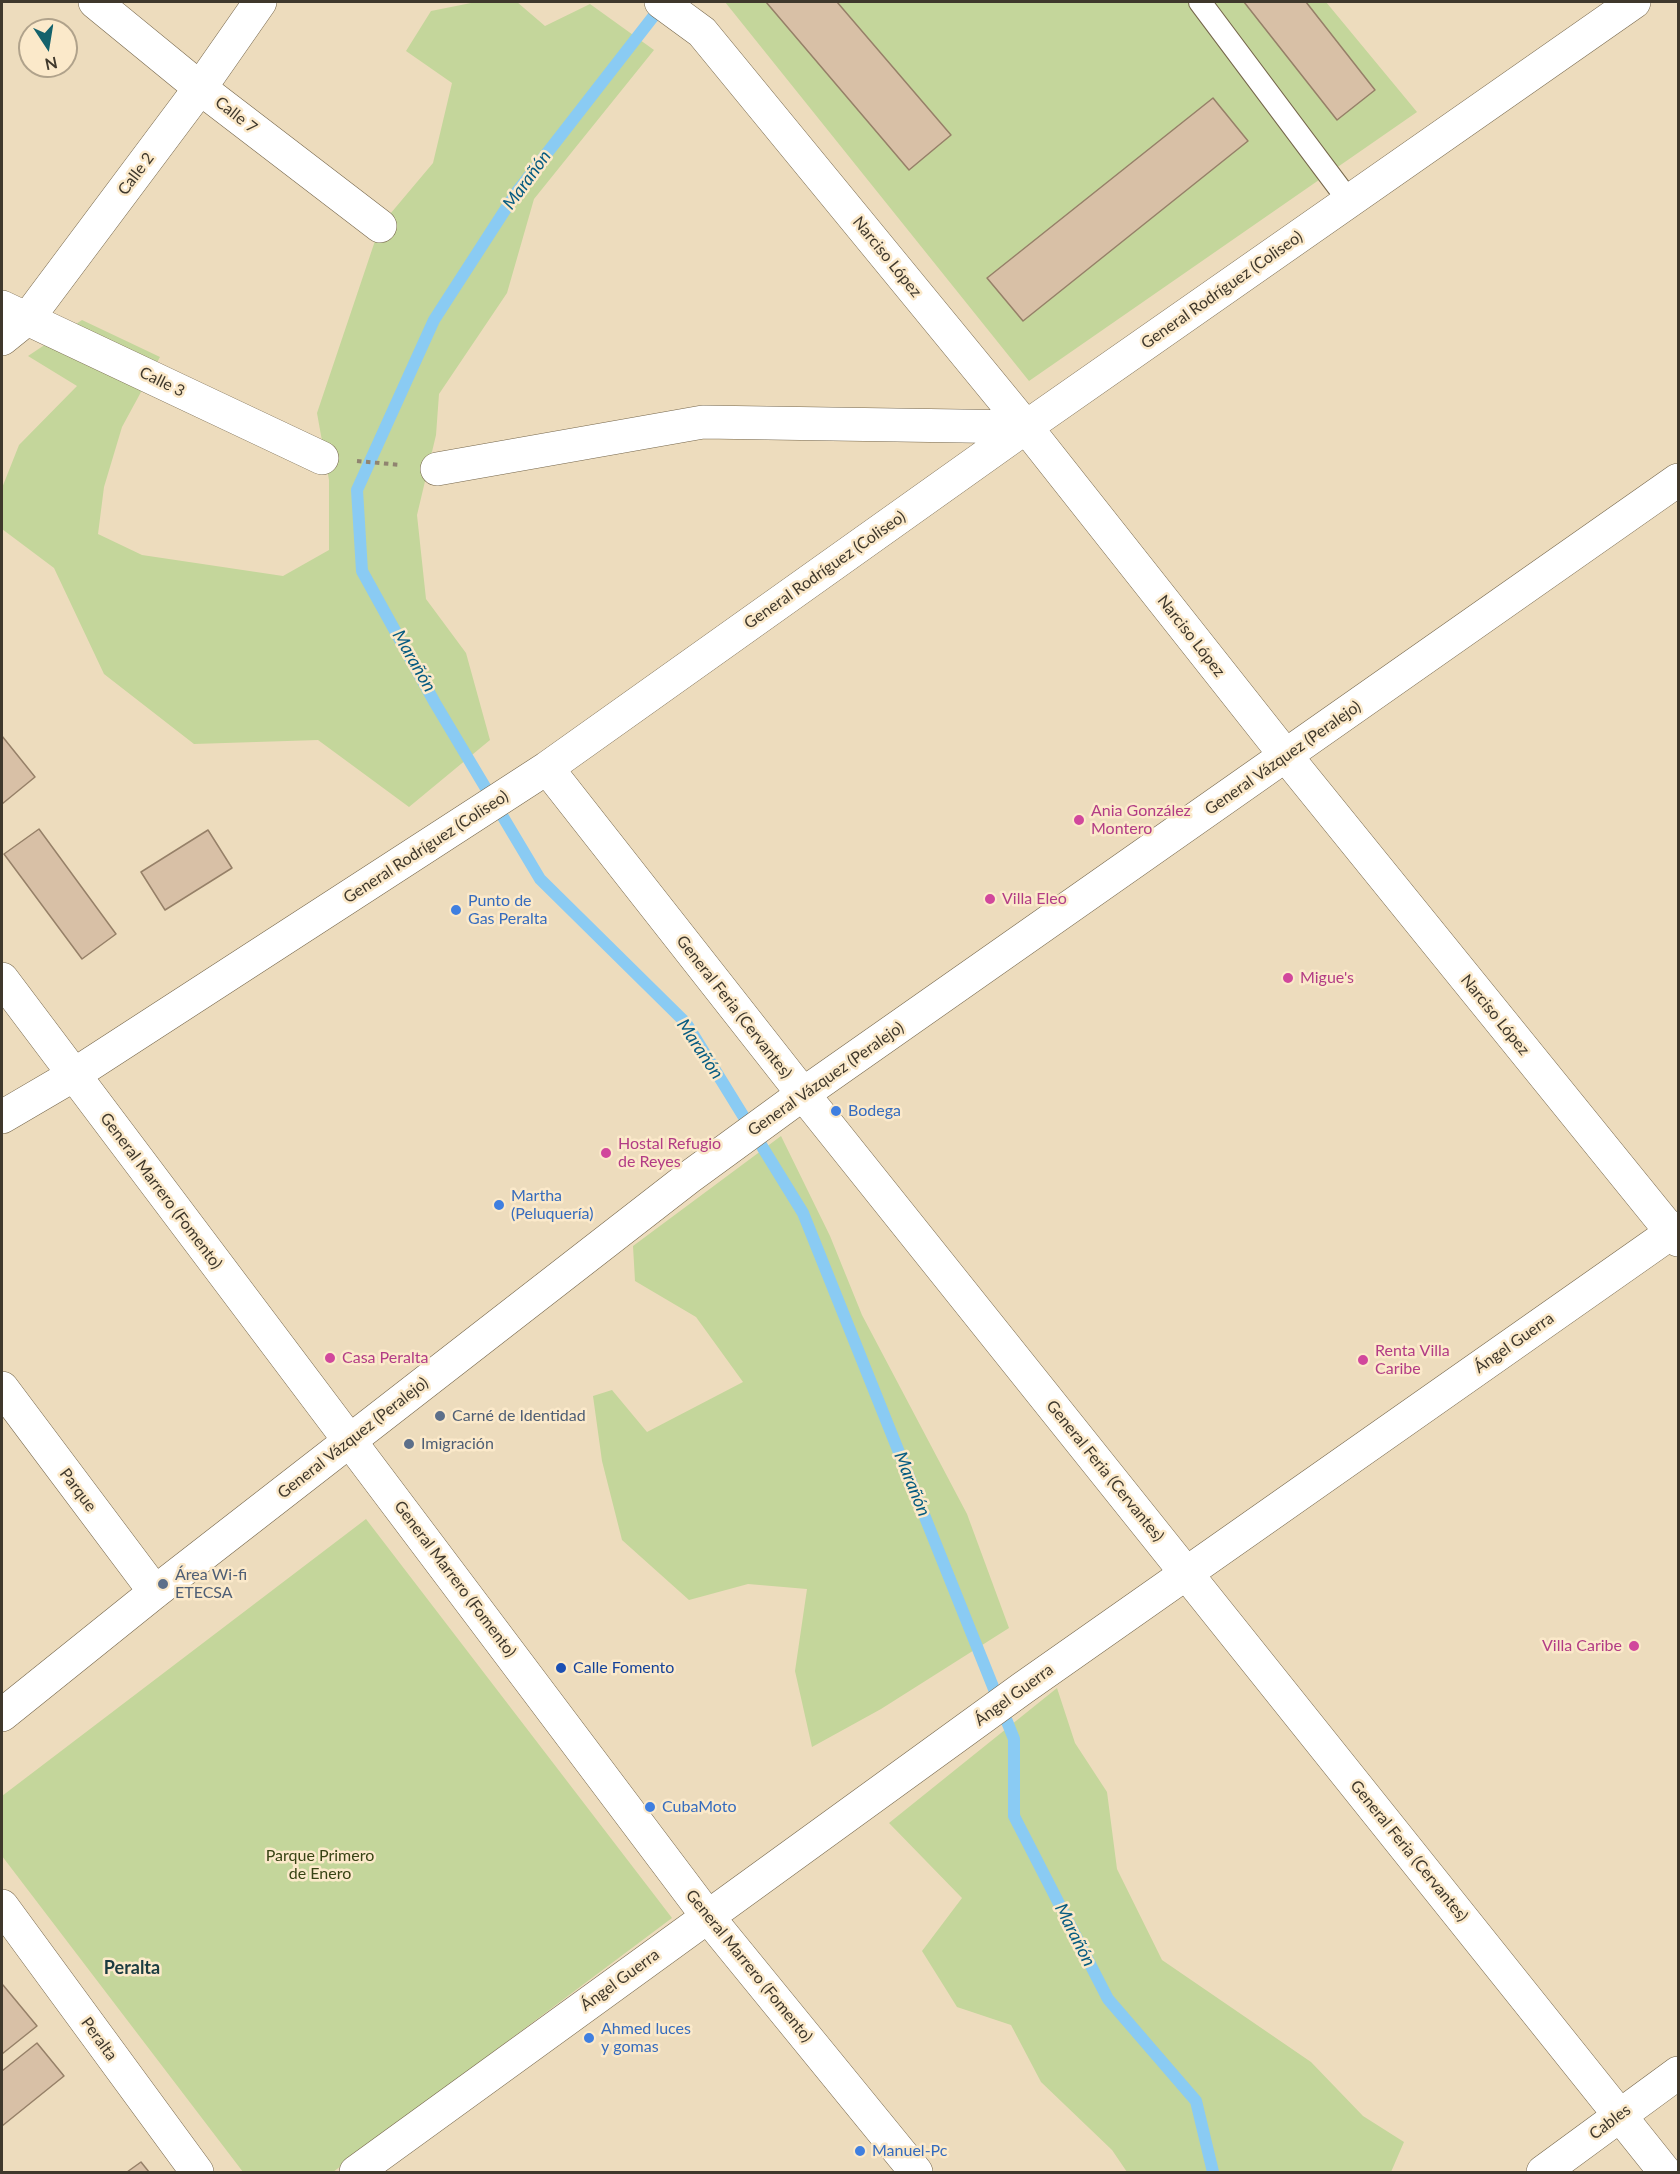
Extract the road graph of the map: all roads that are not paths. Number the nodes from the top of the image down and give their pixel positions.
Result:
1 (95, 2) edge
2 (260, 2) edge
3 (661, 2) edge
4 (1200, 2) edge
5 (1634, 2) edge
6 (200, 88) junction
7 (1349, 201) junction
8 (380, 226) dead end
9 (15, 313) edge
10 (2, 339) edge
11 (1026, 427) junction
12 (322, 458) road end
13 (437, 469) road end
14 (1678, 480) edge
15 (1286, 756) junction
16 (547, 768) junction
17 (2, 979) edge
18 (72, 1076) junction
19 (802, 1094) junction
20 (2, 1117) edge
21 (1676, 1233) edge
22 (2, 1388) edge
23 (351, 1440) junction
24 (1187, 1573) junction
25 (155, 1592) junction
26 (2, 1715) edge
27 (2, 1906) edge
28 (708, 1917) junction
29 (1678, 2073) edge
30 (1619, 2115) junction
31 (197, 2172) edge
32 (356, 2172) edge
33 (916, 2172) edge
34 (1543, 2172) edge
35 (1665, 2172) edge

1 - 6 street, Calle 7
2 - 6 street, Calle 2
3 - 11 street, Narciso López
4 - 7 lane
5 - 7 street, General Rodríguez (Coliseo)
6 - 8 street, Calle 7
6 - 9 street, Calle 2
7 - 11 street, General Rodríguez (Coliseo)
9 - 10 street, Calle 2
9 - 12 street, Calle 3
11 - 13 street
11 - 15 street, Narciso López
11 - 16 street, General Rodríguez (Coliseo)
14 - 15 street, General Vázquez (Peralejo)
15 - 19 street, General Vázquez (Peralejo)
15 - 21 street, Narciso López
16 - 18 street, General Rodríguez (Coliseo)
16 - 19 street, General Feria (Cervantes)
17 - 18 street, General Marrero (Fomento)
18 - 20 street, General Rodríguez (Coliseo)
18 - 23 street, General Marrero (Fomento)
19 - 23 street, General Vázquez (Peralejo)
19 - 24 street, General Feria (Cervantes)
21 - 24 street, Ángel Guerra
22 - 25 street, Parque
23 - 25 street, General Vázquez (Peralejo)
23 - 28 street, General Marrero (Fomento)
24 - 28 street, Ángel Guerra
24 - 30 street, General Feria (Cervantes)
25 - 26 street, General Vázquez (Peralejo)
27 - 31 street, Peralta
28 - 32 street, Ángel Guerra
28 - 33 street, General Marrero (Fomento)
29 - 30 street, Cables
30 - 34 street, Cables
30 - 35 street, General Feria (Cervantes)

